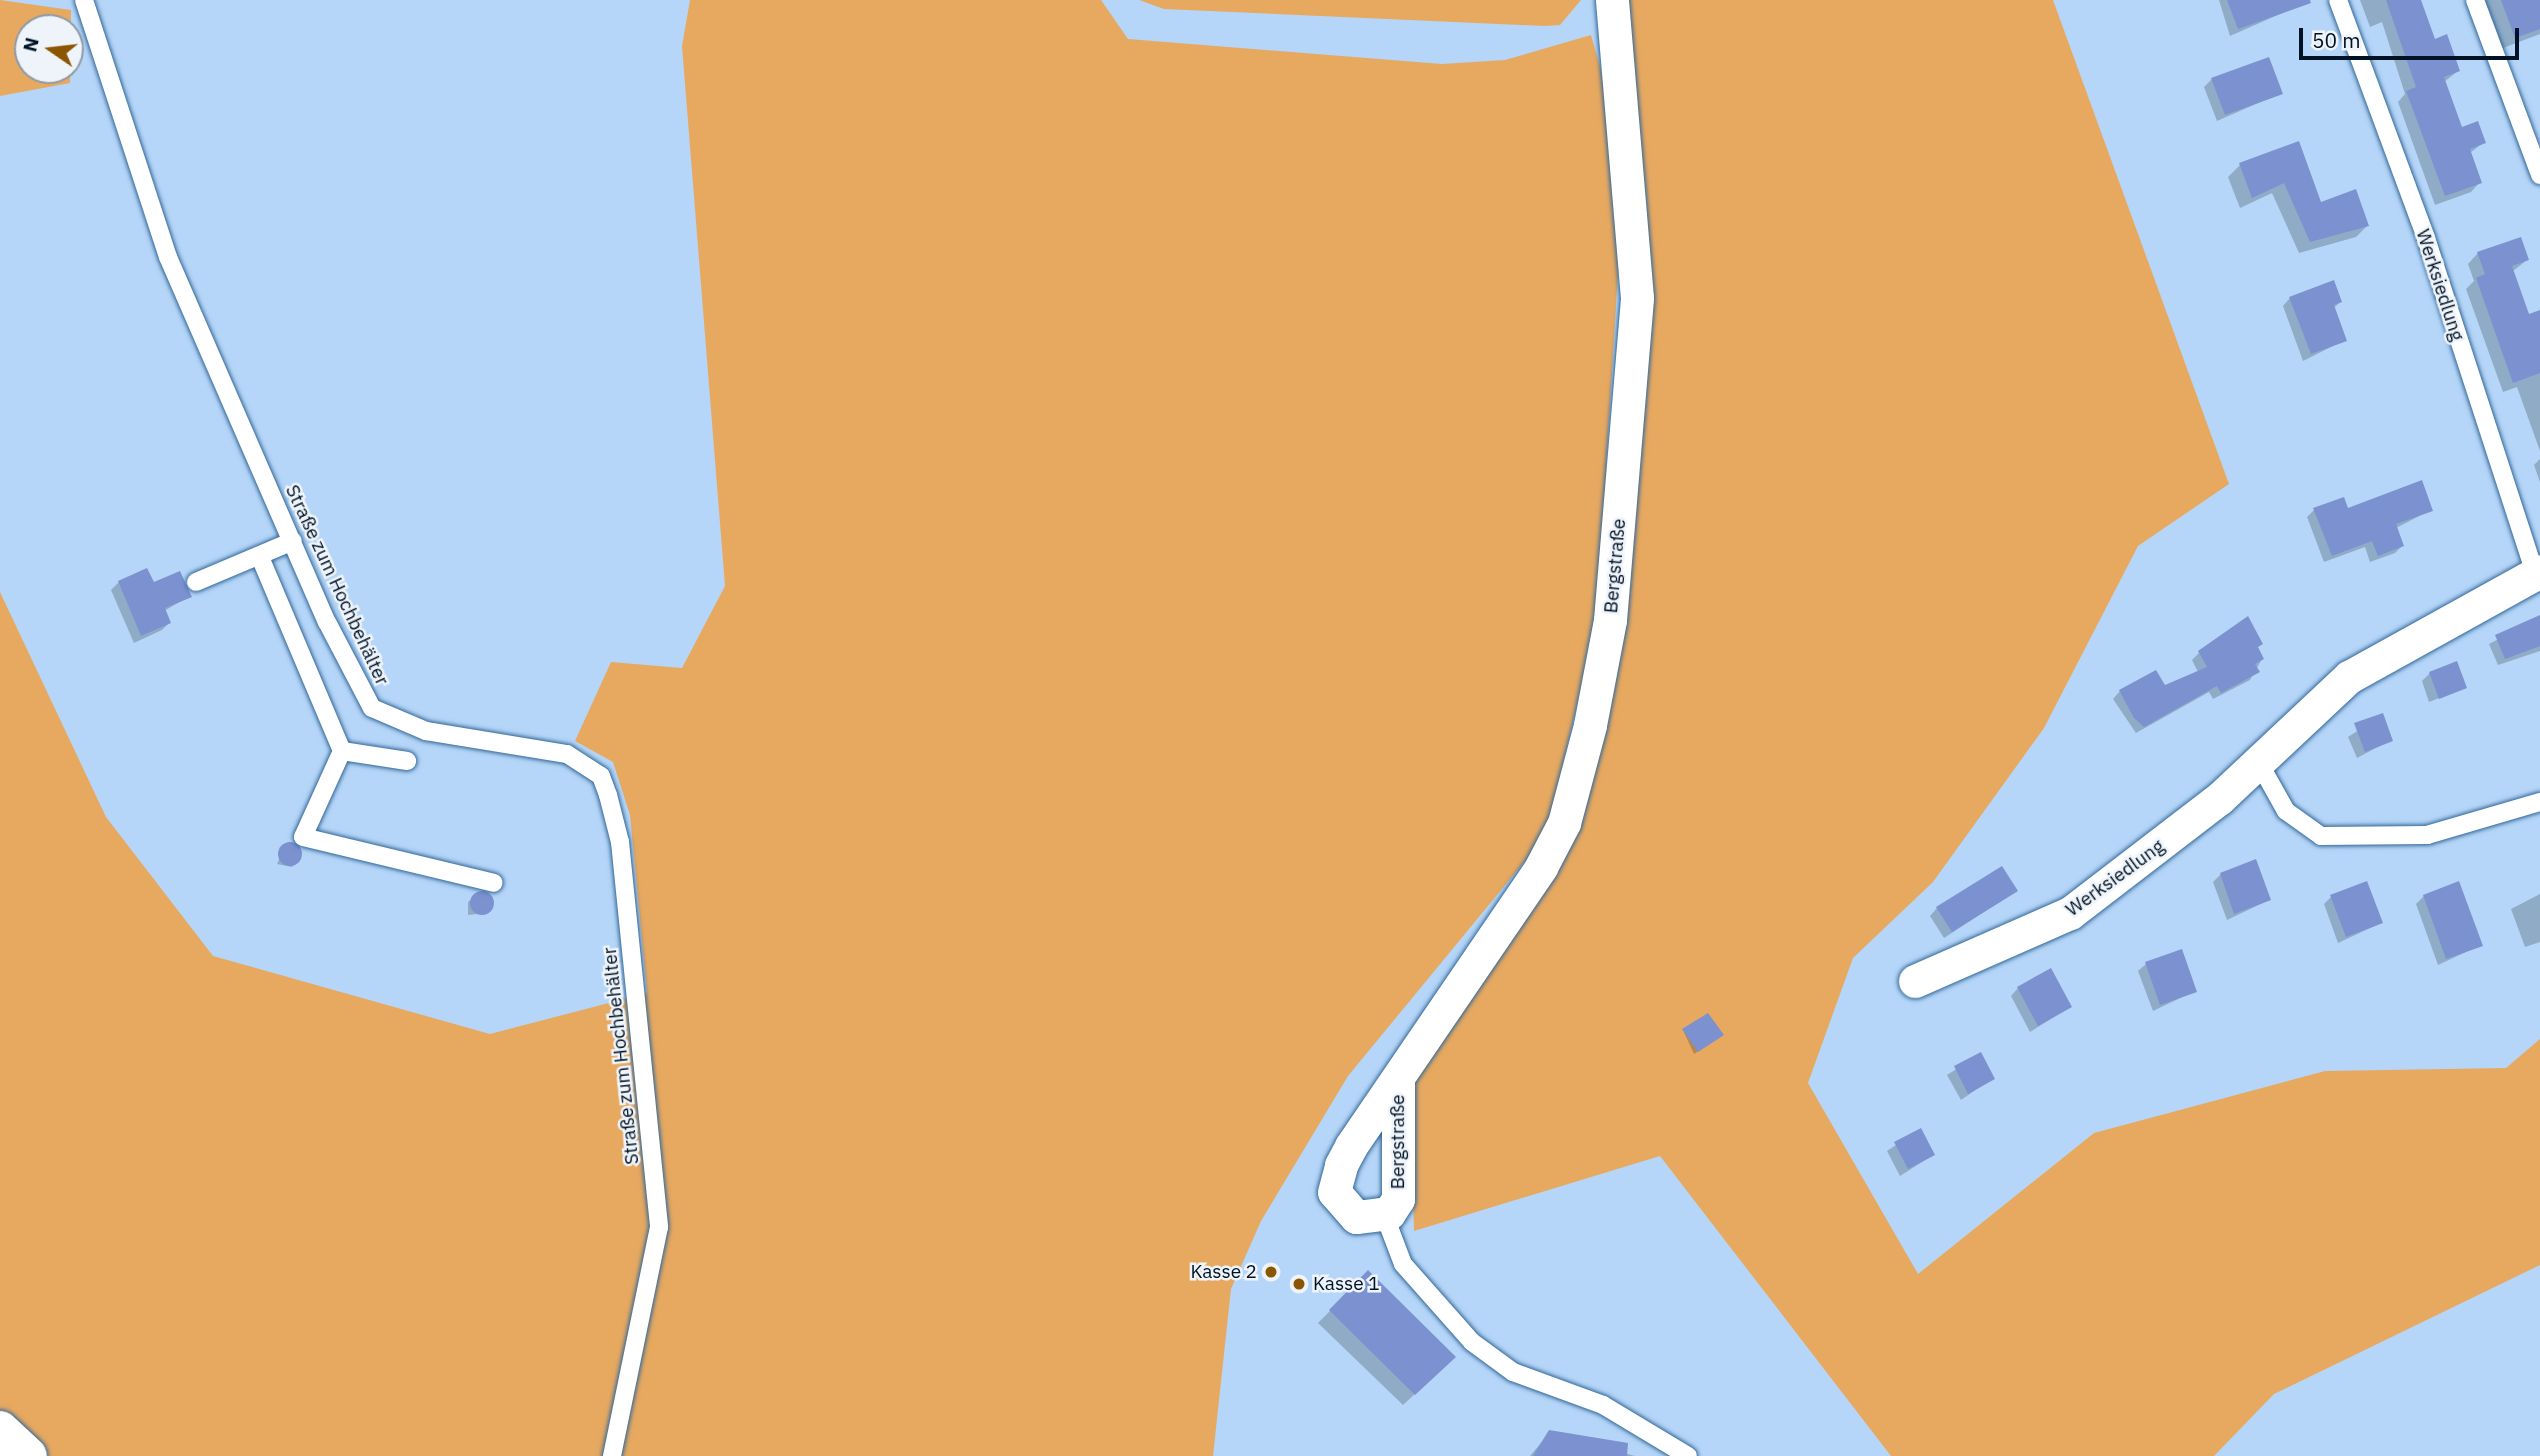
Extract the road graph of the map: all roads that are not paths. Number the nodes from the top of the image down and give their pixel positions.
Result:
1 (84, 0) edge
2 (1612, 0) edge
3 (2338, 0) edge
4 (2475, 0) edge
5 (2539, 170) edge
6 (293, 541) junction
7 (260, 557) junction
8 (2537, 572) edge
9 (196, 582) dead end
10 (342, 751) junction
11 (407, 761) dead end
12 (2258, 761) junction
13 (2540, 802) edge
14 (494, 883) dead end
15 (1915, 981) dead end
16 (1398, 1079) junction
17 (1384, 1214) junction
18 (0, 1430) edge
19 (28, 1456) edge
20 (612, 1456) edge
21 (1688, 1456) edge

1 - 6 lane, Straße zum Hochbehälter
2 - 16 street, Bergstraße
3 - 8 lane, Werksiedlung
4 - 5 lane
6 - 7 lane
6 - 20 lane, Straße zum Hochbehälter
7 - 9 lane
7 - 10 lane
8 - 12 street, Werksiedlung
10 - 11 lane
10 - 14 lane
12 - 13 lane
12 - 15 street, Werksiedlung
16 - 17 street, Bergstraße
16 - 17 street, Bergstraße
17 - 21 lane
18 - 19 main road

